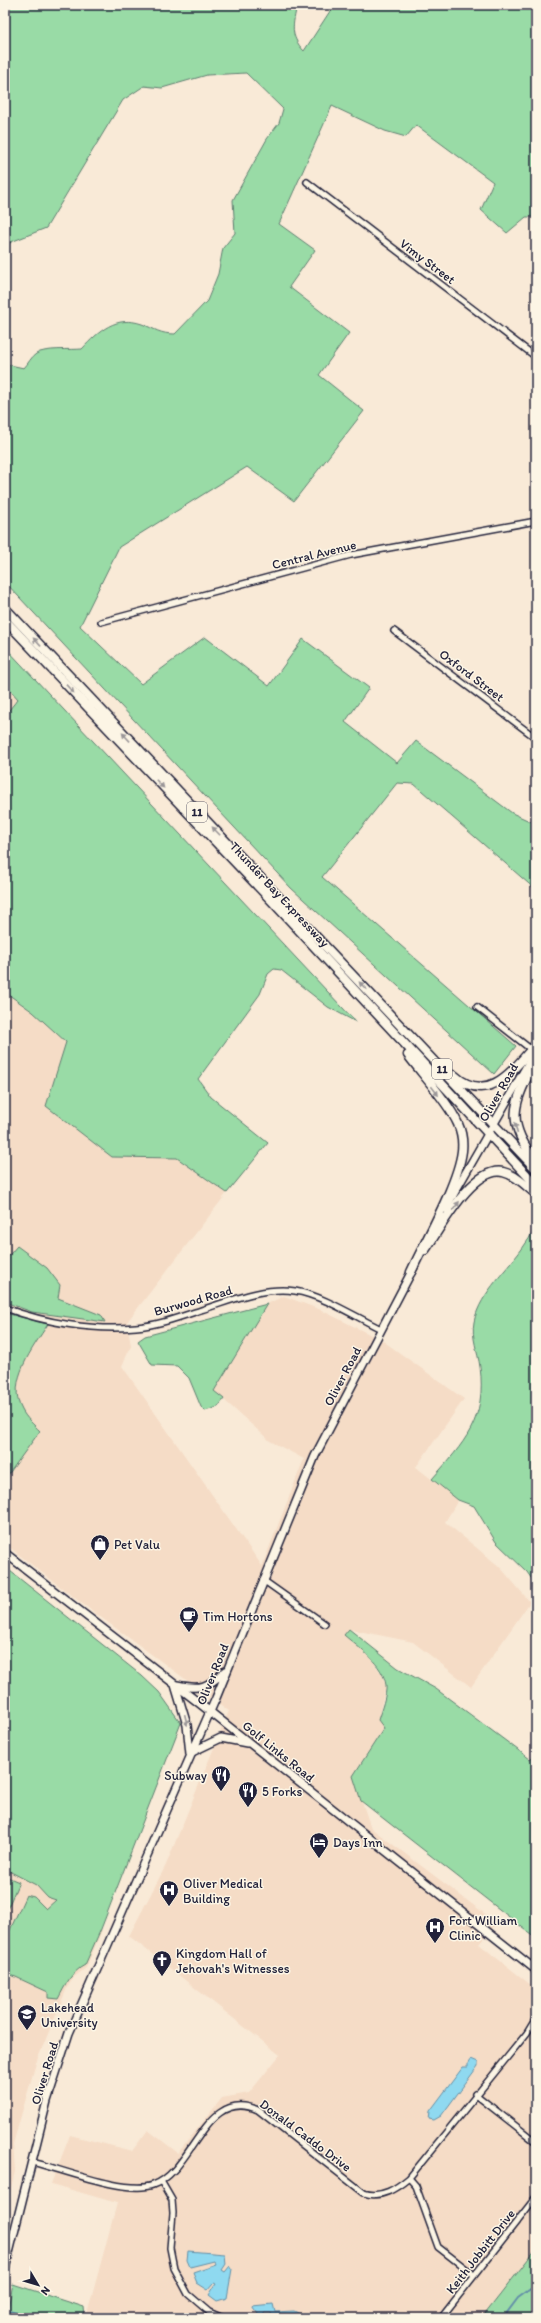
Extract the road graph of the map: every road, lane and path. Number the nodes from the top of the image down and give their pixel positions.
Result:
1 (307, 182) dead end
2 (536, 357) edge
3 (536, 522) edge
4 (5, 608) edge
5 (5, 620) edge
6 (101, 622) dead end
7 (394, 631) dead end
8 (536, 738) edge
9 (477, 1007) dead end
10 (390, 1014) junction
11 (387, 1027) junction
12 (535, 1051) edge
13 (493, 1124) junction
14 (488, 1133) junction
15 (536, 1161) edge
16 (536, 1169) edge
17 (536, 1184) edge
18 (536, 1194) edge
19 (411, 1272) junction
20 (5, 1308) edge
21 (381, 1329) junction
22 (5, 1553) edge
23 (264, 1580) junction
24 (325, 1624) dead end
25 (227, 1670) junction
26 (175, 1684) junction
27 (210, 1712) junction
28 (252, 1744) junction
29 (191, 1754) junction
30 (536, 1970) edge
31 (536, 2018) edge
32 (536, 2025) edge
33 (527, 2033) junction
34 (475, 2094) junction
35 (536, 2142) edge
36 (32, 2162) junction
37 (410, 2178) junction
38 (161, 2181) junction
39 (536, 2197) edge
40 (5, 2270) edge
41 (474, 2275) junction
42 (223, 2318) edge
43 (441, 2318) edge

1 - 2 street, Vimy Street
3 - 6 street, Central Avenue
10 -> 4 highway, Thunder Bay Expressway / 11
5 -> 11 highway, Thunder Bay Expressway / 11
7 - 8 street, Oxford Street
9 - 12 street
10 - 12 highway
10 - 13 highway, Thunder Bay Expressway / 11
11 - 14 highway, Thunder Bay Expressway / 11
11 -> 19 highway
12 - 13 main road, Oliver Road
15 -> 12 highway
13 - 14 main road, Oliver Road
13 - 16 highway, Thunder Bay Expressway / 11
14 - 17 highway, Thunder Bay Expressway / 11
14 - 19 main road, Oliver Road
19 -> 18 highway
19 - 21 main road, Oliver Road
20 - 21 street, Burwood Road
21 - 23 main road, Oliver Road
22 - 26 main road, Golf Links Road
23 - 24 street
23 - 25 main road, Oliver Road
25 - 26 main road
25 - 27 main road, Oliver Road
26 - 27 main road, Golf Links Road
26 -> 29 main road
27 - 28 main road, Golf Links Road
27 - 29 main road, Oliver Road
28 - 29 main road
28 - 30 main road, Golf Links Road
29 - 36 main road, Oliver Road
31 - 33 street, Donald Caddo Drive
32 - 33 street, Donald Caddo Drive
33 - 34 street, Donald Caddo Drive
34 - 35 street
34 - 37 street, Donald Caddo Drive
36 - 38 street, Donald Caddo Drive
36 - 40 main road, Oliver Road
37 - 38 street, Donald Caddo Drive
37 - 41 street
38 - 42 street
39 - 41 street, Keith Jobbitt Drive
41 - 43 street, Keith Jobbitt Drive

